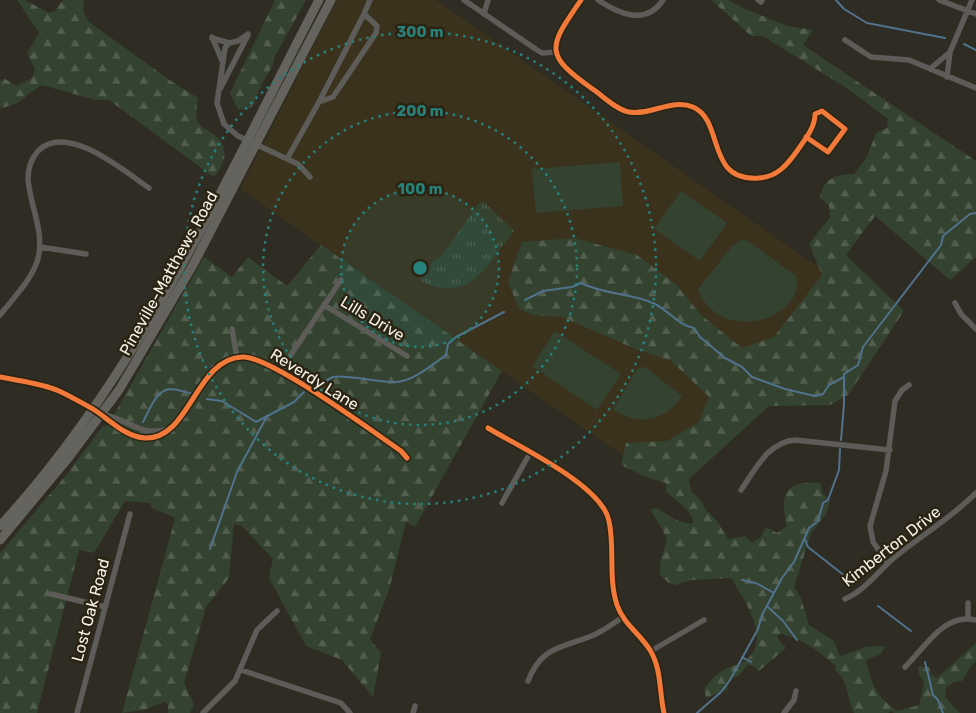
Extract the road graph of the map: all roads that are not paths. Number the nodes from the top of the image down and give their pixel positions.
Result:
1 (319, 0) edge
2 (331, 0) edge
3 (370, 0) edge
4 (464, 0) edge
5 (488, 0) edge
6 (581, 0) edge
7 (598, 0) edge
8 (614, 0) edge
9 (663, 0) edge
10 (758, 0) edge
11 (762, 0) edge
12 (939, 0) edge
13 (972, 0) edge
14 (610, 7) junction
15 (967, 11) junction
16 (364, 14) junction
17 (484, 14) junction
18 (976, 14) edge
19 (845, 40) dead end
20 (231, 43) junction
21 (240, 52) junction
22 (556, 52) junction
23 (950, 52) junction
24 (224, 67) junction
25 (930, 68) junction
26 (948, 77) junction
27 (976, 88) edge
28 (219, 91) junction
29 (319, 102) junction
30 (806, 137) junction
31 (251, 142) junction
32 (287, 159) junction
33 (310, 177) dead end
34 (149, 188) dead end
35 (40, 247) junction
36 (86, 254) dead end
37 (341, 280) dead end
38 (955, 303) dead end
39 (324, 305) junction
40 (0, 315) edge
41 (976, 319) edge
42 (974, 326) edge
43 (232, 329) dead end
44 (407, 356) dead end
45 (237, 358) junction
46 (280, 371) junction
47 (0, 377) edge
48 (909, 385) dead end
49 (96, 412) junction
50 (488, 428) dead end
51 (890, 450) junction
52 (530, 453) junction
53 (406, 458) dead end
54 (741, 490) dead end
55 (976, 493) edge
56 (502, 503) dead end
57 (130, 514) dead end
58 (0, 526) edge
59 (0, 540) edge
60 (888, 563) junction
61 (51, 594) dead end
62 (845, 599) dead end
63 (968, 603) dead end
64 (105, 607) junction
65 (278, 611) dead end
66 (623, 617) junction
67 (968, 618) junction
68 (704, 620) dead end
69 (976, 620) edge
70 (651, 651) junction
71 (905, 667) dead end
72 (241, 670) junction
73 (528, 681) dead end
74 (796, 691) dead end
75 (77, 713) edge
76 (203, 713) edge
77 (350, 713) edge
78 (664, 713) edge
79 (784, 713) edge

1 - 31 main road, Pineville-Matthews Road
2 - 31 main road, Pineville-Matthews Road
3 - 16 street
4 - 17 street
5 - 17 street
6 - 22 street
7 - 14 street
8 - 14 street
9 - 14 street
10 - 11 street
12 - 15 street
13 - 15 street
15 - 18 street
15 - 23 street
16 - 29 street
16 - 29 street
17 - 22 street
19 - 25 street
20 - 21 street
20 - 21 street
20 - 24 street
20 - 24 street
21 - 28 street
22 - 30 street
23 - 25 street
23 - 26 street
24 - 28 street
25 - 26 street
26 - 27 street
28 - 31 street
29 - 32 street
30 - 30 street
31 - 32 street
31 - 49 main road, Pineville-Matthews Road
32 - 33 street
34 - 35 street
35 - 36 street
35 - 40 street
37 - 39 street
38 - 42 street
39 - 44 street, Lills Drive
39 - 46 street
41 - 42 street
43 - 45 street
45 - 46 street, Reverdy Lane
45 - 49 street
46 - 53 street, Reverdy Lane
47 - 49 street
48 - 51 street
49 - 58 main road, Pineville-Matthews Road
49 - 59 main road, Pineville-Matthews Road
50 - 52 street
51 - 54 street
51 - 60 street
52 - 56 street
52 - 66 street
55 - 60 street, Kimberton Drive
57 - 64 street, Lost Oak Road
60 - 62 street, Kimberton Drive
61 - 64 street
63 - 67 street
64 - 75 street, Lost Oak Road
65 - 72 street
66 - 70 street
66 - 73 street
67 - 69 street
67 - 71 street
68 - 70 street
70 - 78 street
72 - 76 street
72 - 77 street
74 - 79 street

